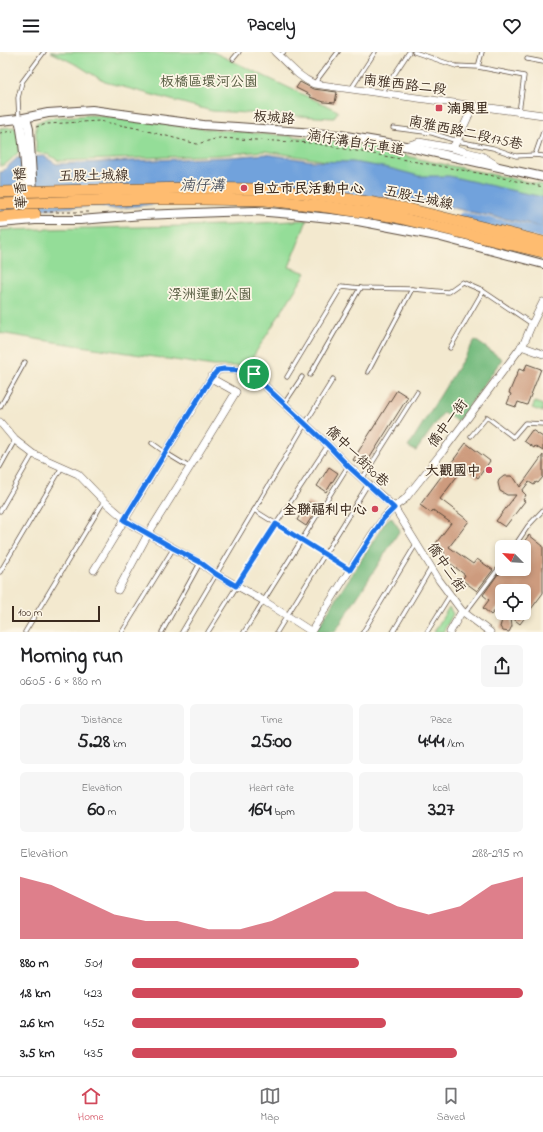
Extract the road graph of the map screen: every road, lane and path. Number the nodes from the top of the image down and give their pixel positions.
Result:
1 (44, 52) edge
2 (238, 52) edge
3 (338, 52) edge
4 (375, 52) edge
5 (409, 52) edge
6 (414, 52) edge
7 (434, 52) edge
8 (482, 52) edge
9 (280, 53) edge
10 (431, 58) junction
11 (233, 59) dead end
12 (527, 59) dead end
13 (543, 62) edge
14 (478, 68) junction
15 (314, 84) junction
16 (350, 90) junction
17 (382, 94) junction
18 (473, 106) junction
19 (19, 109) junction
20 (520, 112) junction
21 (543, 115) edge
22 (23, 118) junction
23 (0, 121) edge
24 (393, 128) dead end
25 (25, 129) junction
26 (0, 132) edge
27 (543, 132) edge
28 (457, 141) junction
29 (405, 146) junction
30 (452, 148) junction
31 (536, 155) junction
32 (543, 156) edge
33 (500, 168) junction
34 (543, 177) edge
35 (543, 187) edge
36 (0, 192) edge
37 (0, 204) edge
38 (95, 212) dead end
39 (0, 215) edge
40 (30, 216) junction
41 (0, 223) edge
42 (543, 242) edge
43 (543, 252) edge
44 (543, 264) edge
45 (360, 288) junction
46 (412, 289) junction
47 (483, 291) junction
48 (543, 302) edge
49 (532, 324) junction
50 (521, 346) junction
51 (450, 348) dead end
52 (543, 354) edge
53 (24, 362) dead end
54 (368, 372) dead end
55 (310, 375) dead end
56 (302, 377) dead end
57 (211, 378) junction
58 (287, 378) dead end
59 (333, 379) dead end
60 (417, 392) dead end
61 (284, 404) junction
62 (0, 407) edge
63 (0, 422) edge
64 (305, 424) junction
65 (543, 424) edge
66 (472, 436) dead end
67 (15, 440) junction
68 (152, 443) dead end
69 (328, 445) junction
70 (166, 453) junction
71 (33, 454) junction
72 (348, 466) junction
73 (0, 467) edge
74 (62, 467) junction
75 (190, 467) junction
76 (362, 478) junction
77 (368, 484) junction
78 (104, 501) junction
79 (394, 508) junction
80 (254, 510) junction
81 (543, 510) edge
82 (0, 511) edge
83 (124, 520) junction
84 (276, 524) junction
85 (148, 534) junction
86 (302, 540) junction
87 (519, 540) edge
88 (416, 544) junction
89 (173, 548) junction
90 (325, 554) junction
91 (200, 562) junction
92 (431, 568) junction
93 (94, 570) dead end
94 (350, 570) junction
95 (0, 572) edge
96 (495, 573) edge
97 (216, 574) junction
98 (236, 586) junction
99 (118, 590) dead end
100 (450, 595) junction
101 (264, 601) junction
102 (463, 612) junction
103 (287, 616) junction
104 (25, 632) edge
105 (122, 632) edge
106 (162, 632) edge
107 (182, 632) edge
108 (208, 632) edge
109 (244, 632) edge
110 (277, 632) edge
111 (311, 632) edge
112 (363, 632) edge
113 (393, 632) edge
114 (427, 632) edge
115 (450, 632) edge
116 (490, 632) edge

1 - 19 lane
2 - 11 lane
3 - 15 lane
4 - 16 lane
5 - 17 lane
6 - 10 lane
7 - 10 lane
8 - 14 lane
9 - 15 street, 南雅西路二段
10 - 14 lane
12 - 13 lane
14 - 20 lane
15 - 16 street, 南雅西路二段
16 - 17 street, 南雅西路二段
17 - 18 street, 南雅西路二段
18 - 20 street, 南雅西路二段
18 - 28 street
19 - 22 lane
19 - 22 lane
20 - 21 street, 南雅西路二段
22 - 23 street, 板城路
22 - 25 street, 華香橋
22 - 29 street, 板城路
24 - 28 lane, 南雅西路二段175巷
25 - 26 path, 湳仔溝自行車道
25 - 35 path, 湳仔溝自行車道
25 - 40 street, 華香橋, bridge
27 - 31 lane
28 - 30 street
28 - 31 lane, 南雅西路二段175巷
29 - 30 street
29 - 33 street, 板城路
30 - 33 street
31 - 32 lane, 南雅西路二段175巷
33 - 34 street, 板城路
36 - 42 highway, 五股土城線, bridge
37 - 43 highway, 五股土城線, bridge
38 - 40 path
39 - 40 highway
40 - 41 street
40 - 44 street
45 - 46 lane
45 - 55 lane
45 - 58 lane
46 - 47 lane
46 - 54 lane
47 - 49 lane
47 - 51 lane
48 - 49 street, 僑中一街
49 - 50 street, 僑中一街
50 - 52 street
50 - 79 street, 僑中一街
53 - 62 lane
56 - 61 lane
57 - 61 street, 僑中一街80巷
57 - 70 street
57 - 75 street
59 - 64 lane
60 - 76 lane
61 - 64 street, 僑中一街80巷
63 - 67 street
64 - 69 street, 僑中一街80巷
64 - 80 lane
65 - 66 lane
67 - 71 street
67 - 73 lane
68 - 70 lane
69 - 72 street, 僑中一街80巷
69 - 84 lane
70 - 75 lane
70 - 83 street
71 - 74 street
71 - 82 lane
72 - 76 street, 僑中一街80巷
72 - 86 lane
74 - 78 street
74 - 95 lane
75 - 85 street
76 - 77 street, 僑中一街80巷
77 - 79 street, 僑中一街80巷
77 - 90 lane
78 - 83 street
78 - 104 lane
79 - 88 street, 僑中二街
79 - 94 street, 僑中一街
80 - 84 lane
80 - 97 lane
81 - 87 lane
83 - 85 street
83 - 93 street
84 - 86 lane
84 - 98 lane
85 - 89 street
85 - 99 street
86 - 90 lane
86 - 101 lane
88 - 92 street, 僑中二街
88 - 112 lane
89 - 91 street
89 - 105 lane
90 - 94 lane
90 - 103 lane
91 - 97 street
91 - 106 lane
92 - 100 street, 僑中二街
92 - 113 lane
94 - 111 street, 僑中一街
96 - 102 lane
97 - 98 street
97 - 107 lane
98 - 101 street
98 - 108 lane
100 - 102 street, 僑中二街
100 - 114 lane
101 - 103 street
101 - 109 lane
102 - 115 street
102 - 116 street, 僑中二街
103 - 110 lane
103 - 111 street

